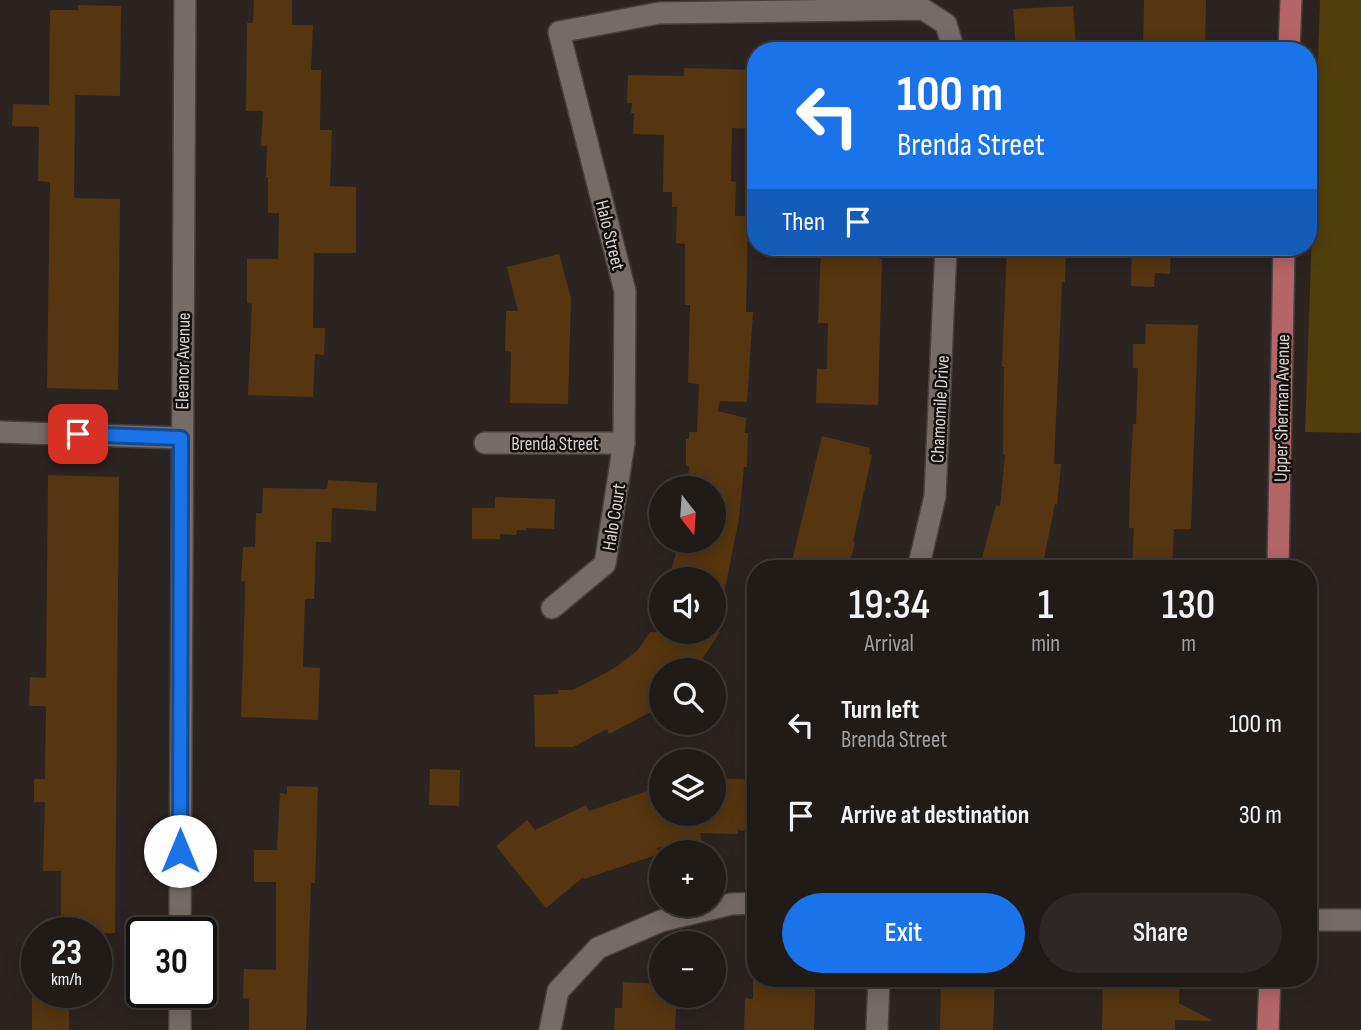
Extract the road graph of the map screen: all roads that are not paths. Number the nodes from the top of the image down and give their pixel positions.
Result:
1 (185, 0) edge
2 (1291, 0) edge
3 (951, 42) edge
4 (1289, 42) edge
5 (946, 256) edge
6 (1284, 256) edge
7 (0, 432) edge
8 (181, 438) junction
9 (485, 443) dead end
10 (624, 443) junction
11 (920, 560) edge
12 (1278, 560) edge
13 (552, 608) dead end
14 (747, 903) edge
15 (180, 917) edge
16 (1317, 920) edge
17 (1361, 920) edge
18 (878, 987) edge
19 (1270, 987) edge
20 (180, 1008) edge
21 (180, 1030) edge
22 (550, 1030) edge
23 (877, 1030) edge
24 (1268, 1030) edge

1 - 8 street, Eleanor Avenue
2 - 4 main road
3 - 10 street, Halo Street
5 - 11 street, Chamomile Drive
6 - 12 main road, Upper Sherman Avenue
7 - 8 street
8 - 15 street, Eleanor Avenue
9 - 10 street, Brenda Street
10 - 13 street, Halo Court
14 - 22 street
16 - 17 street
18 - 23 street
19 - 24 main road
20 - 21 street

